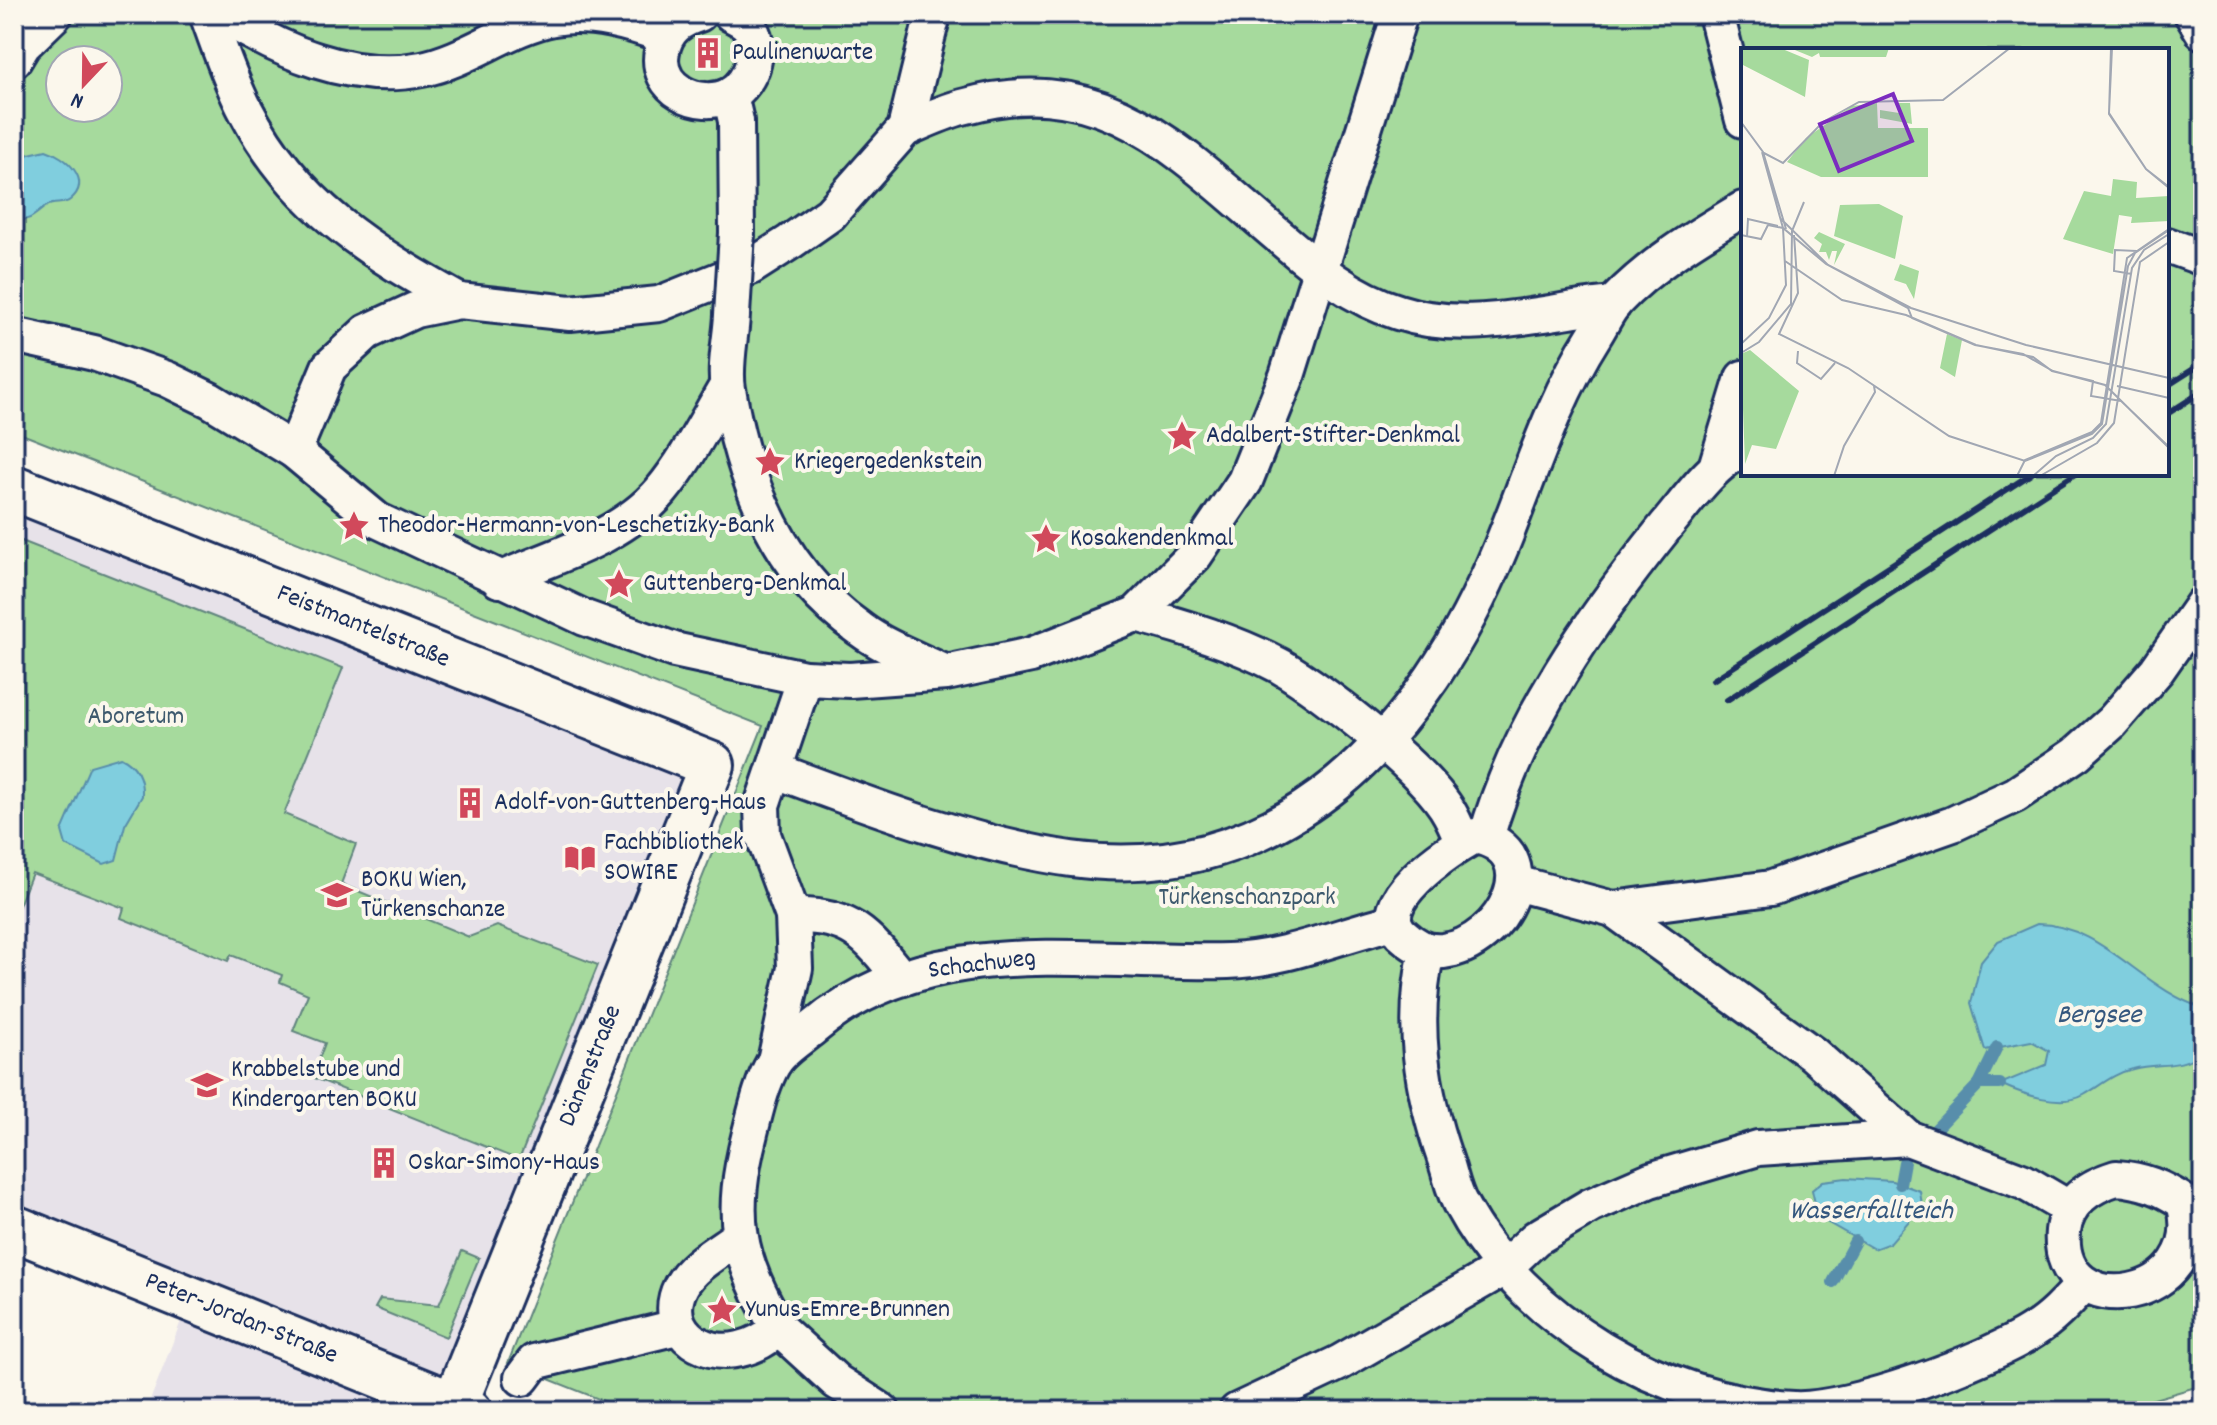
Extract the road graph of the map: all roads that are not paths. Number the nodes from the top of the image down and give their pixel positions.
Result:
1 (55, 14) edge
2 (207, 14) edge
3 (221, 14) edge
4 (699, 14) edge
5 (731, 14) edge
6 (933, 14) edge
7 (1400, 14) edge
8 (1716, 14) edge
9 (2192, 14) edge
10 (2203, 32) edge
11 (666, 36) junction
12 (14, 60) edge
13 (730, 95) junction
14 (1741, 112) edge
15 (905, 129) junction
16 (1741, 210) edge
17 (1321, 272) junction
18 (459, 301) junction
19 (1614, 304) junction
20 (14, 335) edge
21 (727, 386) junction
22 (1741, 390) edge
23 (294, 451) junction
24 (1730, 456) edge
25 (14, 488) edge
26 (499, 580) junction
27 (2203, 604) edge
28 (1136, 614) junction
29 (946, 673) junction
30 (805, 678) junction
31 (1383, 743) junction
32 (712, 765) joint
33 (774, 770) junction
34 (1474, 840) junction
35 (1515, 883) junction
36 (1613, 909) junction
37 (793, 916) junction
38 (1393, 922) junction
39 (1427, 951) junction
40 (900, 977) junction
41 (775, 1061) junction
42 (1908, 1138) junction
43 (2195, 1206) edge
44 (2070, 1209) junction
45 (14, 1228) edge
46 (738, 1237) junction
47 (1504, 1268) junction
48 (2083, 1285) junction
49 (677, 1327) junction
50 (779, 1329) junction
51 (522, 1378) dead end
52 (458, 1409) edge
53 (1797, 1410) edge
54 (882, 1411) edge
55 (1237, 1411) edge

1 - 12 street
2 - 18 street
3 - 11 street
4 - 11 street
5 - 13 street
6 - 15 street
7 - 17 street
8 - 14 street
9 - 10 street
11 - 13 street
13 - 21 street, bridge
15 - 17 street
15 - 18 street
16 - 19 street
17 - 19 street
17 - 28 street
18 - 23 street
19 - 31 street
20 - 23 street
21 - 26 street
21 - 29 street
22 - 24 street
23 - 26 street
24 - 34 street
25 - 32 street, Feistmantelstraße
26 - 30 street
27 - 36 street
28 - 29 street
28 - 31 street
29 - 30 street
30 - 33 street
31 - 33 street
31 - 34 street
32 - 52 street, Dänenstraße
33 - 37 street
34 - 35 street
34 - 38 street
35 - 36 street
35 - 39 street
36 - 42 street
37 - 40 street
37 - 41 street
38 - 39 street
38 - 40 street, Schachweg
39 - 47 street
40 - 41 street, Schachweg
41 - 46 street, Schachweg
42 - 44 street
42 - 47 street
43 - 44 street
43 - 48 street
44 - 48 street
45 - 52 street, Peter-Jordan-Straße
46 - 49 street
46 - 50 street
47 - 53 street
47 - 55 street
48 - 53 street
49 - 50 street
49 - 51 street
50 - 54 street

